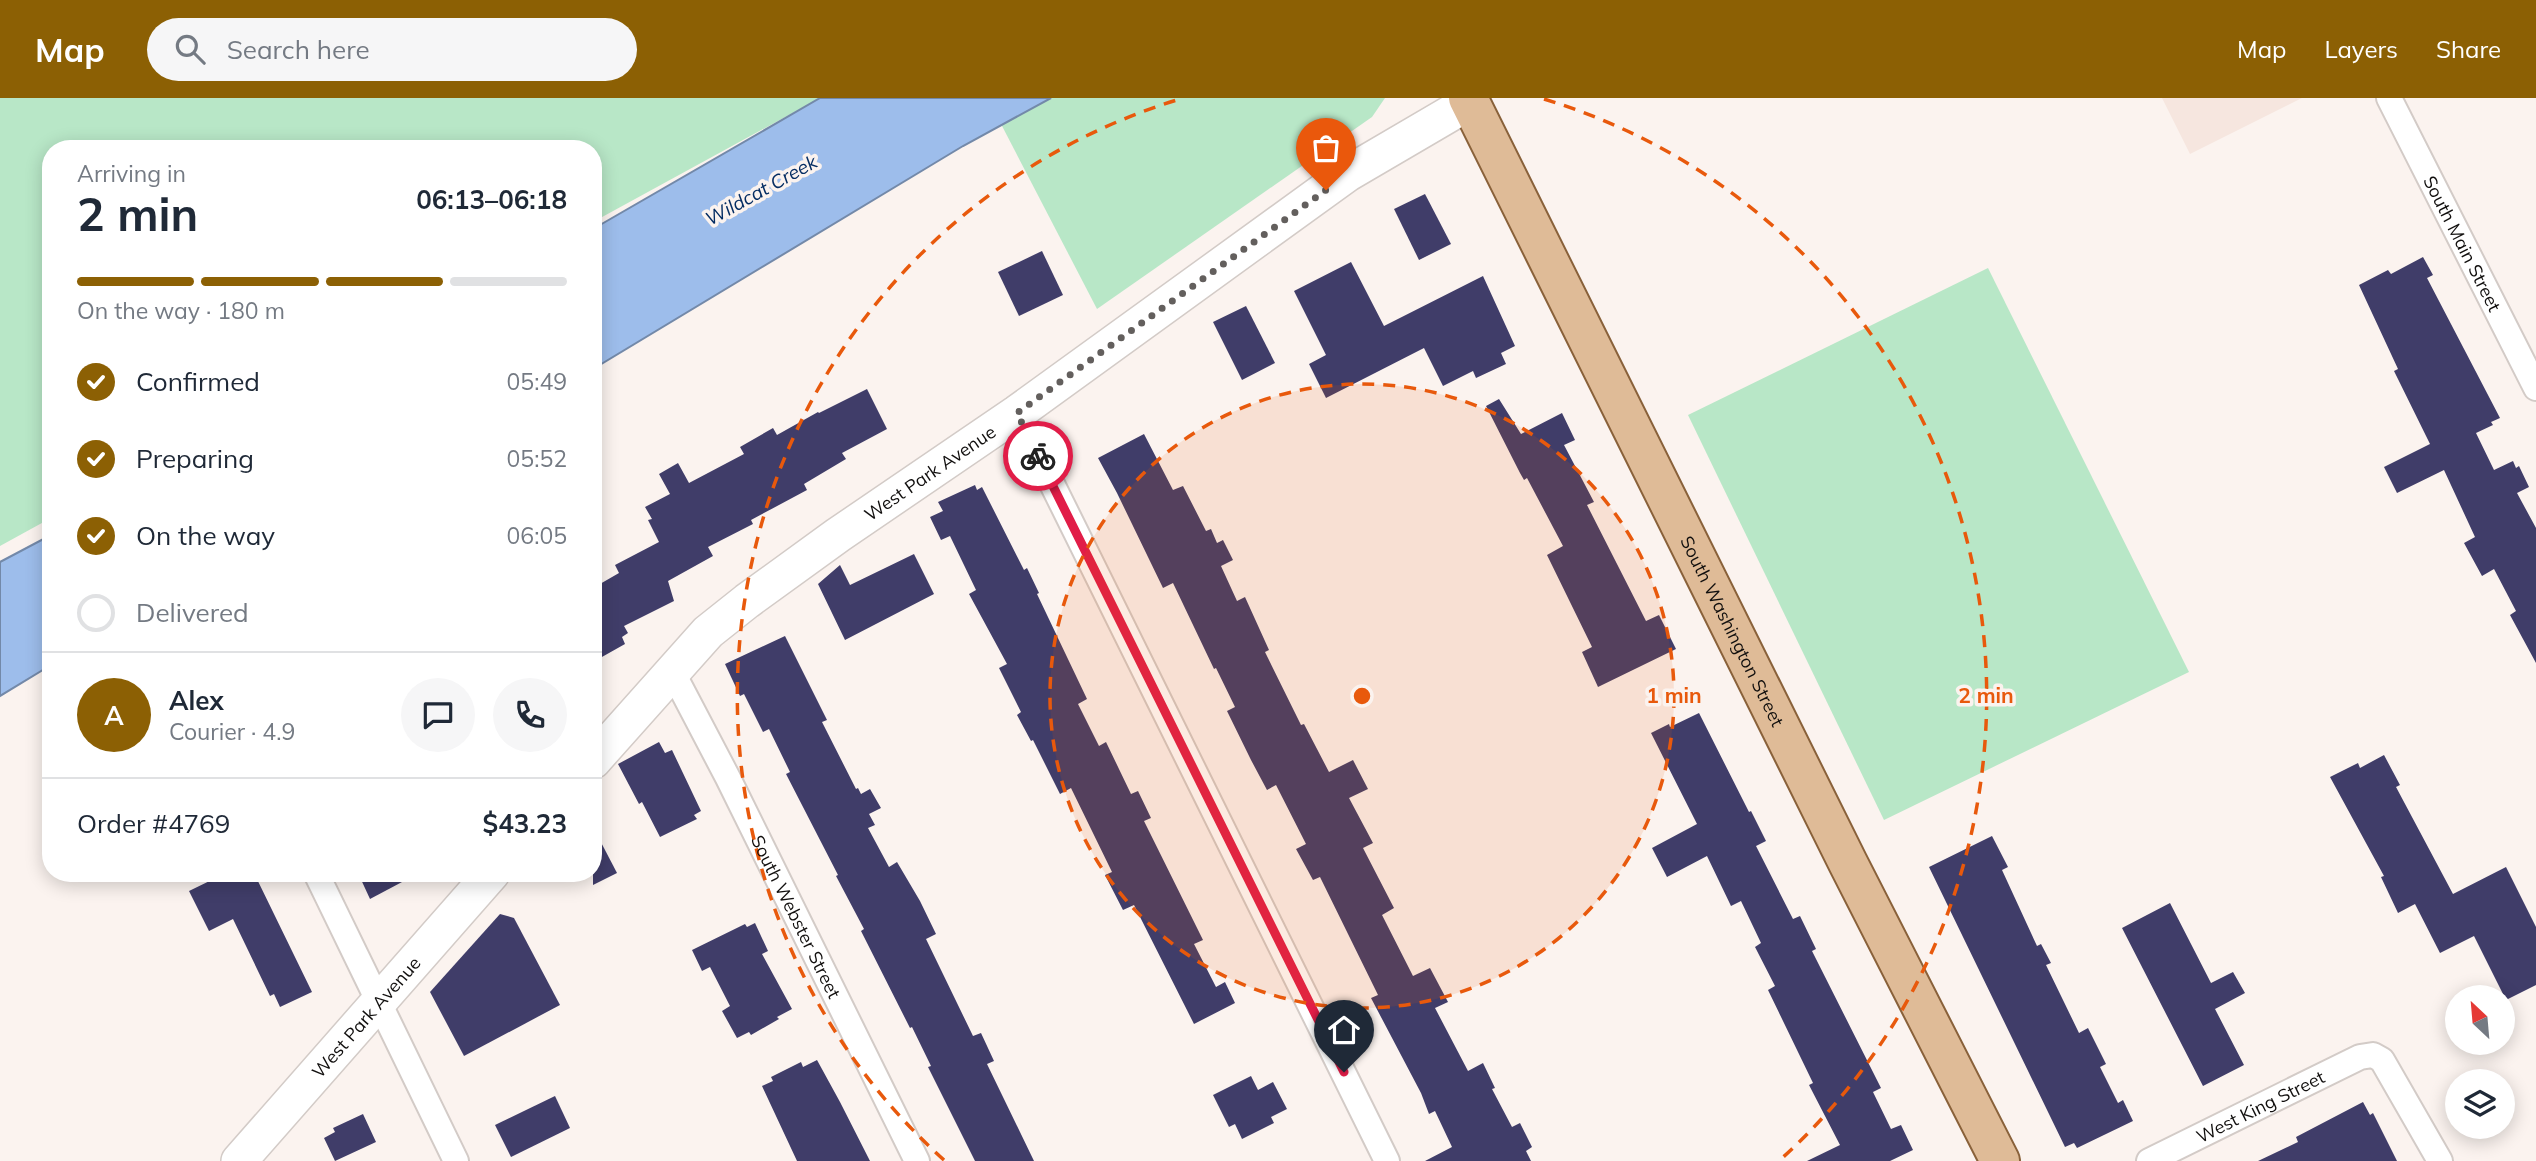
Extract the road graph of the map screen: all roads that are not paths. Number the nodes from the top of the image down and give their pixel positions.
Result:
1 (2389, 98) edge
2 (1469, 100) edge
3 (2536, 388) edge
4 (1017, 413) junction
5 (673, 673) junction
6 (602, 751) edge
7 (320, 882) edge
8 (484, 882) edge
9 (380, 1001) junction
10 (239, 1161) edge
11 (456, 1161) edge
12 (917, 1161) edge
13 (1387, 1161) edge
14 (2000, 1161) edge
15 (2149, 1161) edge
16 (2440, 1161) edge

1 - 3 street, South Main Street
2 - 4 main road, West Park Avenue
2 - 14 main road, South Washington Street
4 - 5 main road, West Park Avenue
4 - 13 street
5 - 6 main road, West Park Avenue
5 - 12 street, South Webster Street
7 - 9 street
8 - 9 main road, West Park Avenue
9 - 10 main road, West Park Avenue
9 - 11 street
15 - 16 street, West King Street

